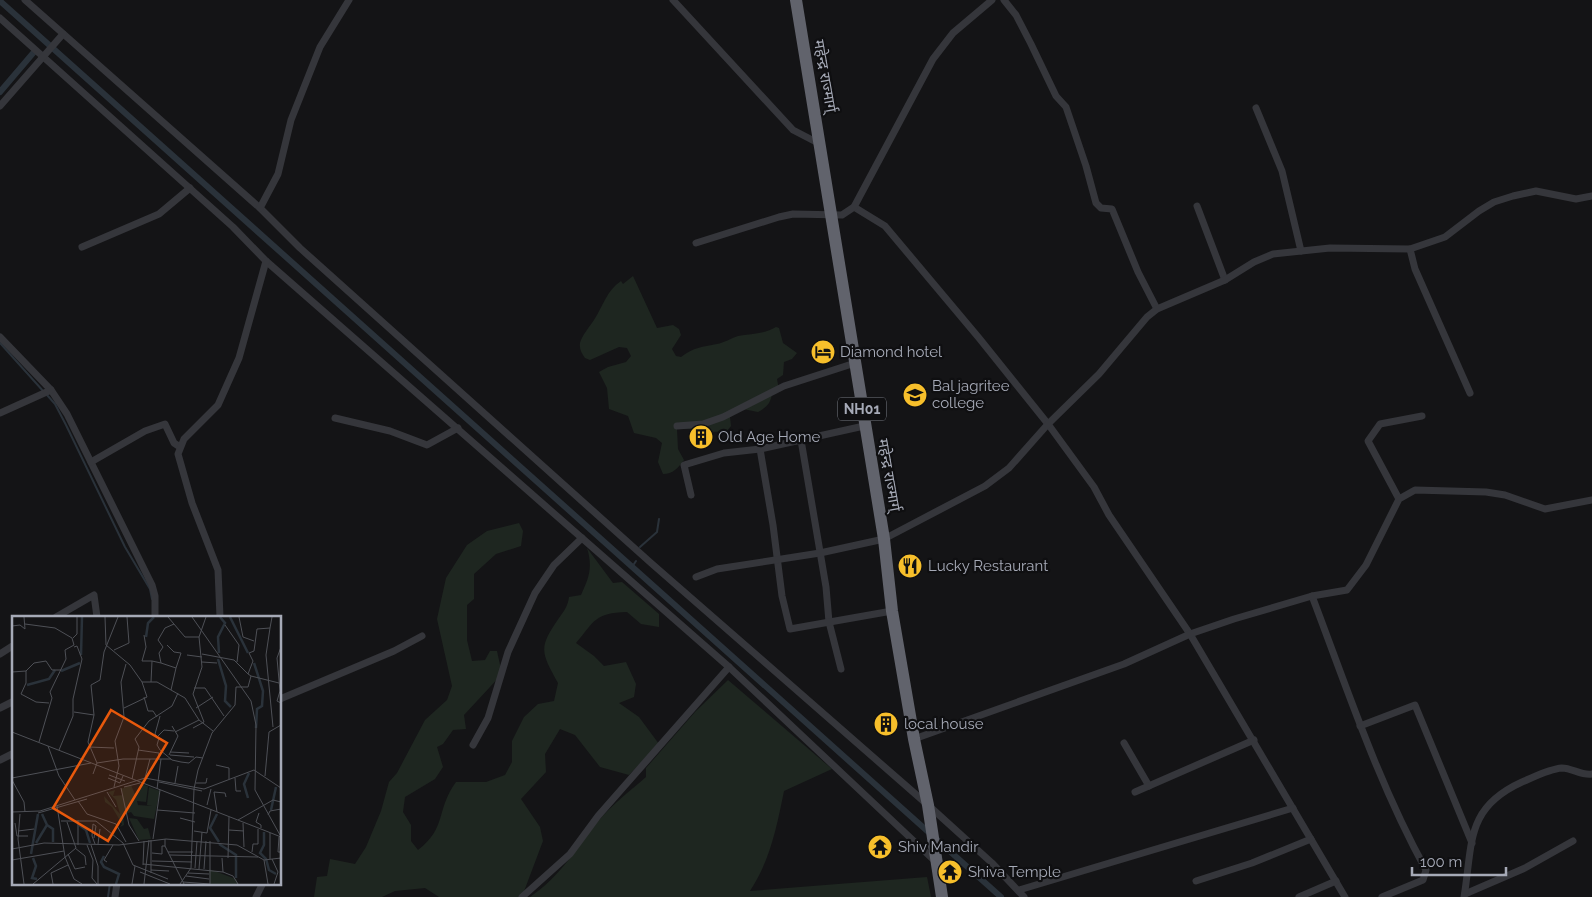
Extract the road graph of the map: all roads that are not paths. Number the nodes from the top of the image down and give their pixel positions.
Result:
1 (24, 0) edge
2 (349, 0) edge
3 (673, 0) edge
4 (796, 0) edge
5 (992, 0) edge
6 (1004, 0) edge
7 (0, 18) edge
8 (61, 36) junction
9 (43, 56) junction
10 (0, 106) edge
11 (1256, 108) dead end
12 (820, 144) junction
13 (190, 188) junction
14 (1592, 196) edge
15 (1197, 206) dead end
16 (854, 207) junction
17 (260, 208) junction
18 (833, 215) junction
19 (696, 243) dead end
20 (82, 247) dead end
21 (1410, 249) junction
22 (1301, 251) junction
23 (266, 261) junction
24 (1225, 280) junction
25 (1157, 309) junction
26 (0, 337) edge
27 (855, 362) junction
28 (51, 390) junction
29 (1470, 393) dead end
30 (0, 413) edge
31 (1422, 416) dead end
32 (335, 418) dead end
33 (1048, 424) junction
34 (677, 426) dead end
35 (864, 426) junction
36 (458, 428) junction
37 (800, 440) junction
38 (180, 447) junction
39 (760, 449) junction
40 (91, 462) junction
41 (690, 495) dead end
42 (1399, 499) junction
43 (1592, 500) edge
44 (582, 538) junction
45 (884, 539) junction
46 (820, 553) junction
47 (778, 560) junction
48 (696, 577) dead end
49 (1312, 596) junction
50 (892, 611) junction
51 (58, 616) edge
52 (97, 616) edge
53 (155, 616) edge
54 (220, 616) edge
55 (829, 622) junction
56 (1190, 634) junction
57 (422, 636) dead end
58 (12, 646) edge
59 (0, 654) edge
60 (729, 667) junction
61 (841, 669) dead end
62 (281, 699) edge
63 (12, 702) edge
64 (0, 708) edge
65 (1360, 726) junction
66 (914, 739) junction
67 (1254, 740) junction
68 (1124, 743) dead end
69 (473, 745) dead end
70 (12, 754) edge
71 (0, 760) edge
72 (1592, 774) edge
73 (1149, 786) junction
74 (1135, 792) dead end
75 (1293, 808) junction
76 (929, 811) junction
77 (1311, 839) junction
78 (1573, 841) dead end
79 (1472, 844) junction
80 (936, 858) junction
81 (1196, 881) dead end
82 (1336, 881) junction
83 (117, 884) edge
84 (262, 884) edge
85 (1020, 890) junction
86 (1464, 896) edge
87 (115, 897) edge
88 (256, 897) edge
89 (522, 897) edge
90 (942, 897) edge
91 (1024, 897) edge
92 (1299, 897) edge
93 (1345, 897) edge
94 (1382, 897) edge

1 - 8 street
2 - 17 street
3 - 12 street
4 - 12 highway, महेन्द्र राज्मार्ग् / NH01
5 - 16 street
6 - 25 street
7 - 9 street
8 - 9 street
8 - 17 street
9 - 10 street
9 - 13 street
11 - 22 street
12 - 18 highway, महेन्द्र राज्मार्ग् / NH01
13 - 20 street
13 - 23 street
14 - 21 street
15 - 24 street
16 - 18 street
16 - 33 street
17 - 76 street
18 - 19 street
18 - 27 highway, महेन्द्र राज्मार्ग् / NH01
21 - 22 street
21 - 29 street
22 - 24 street
23 - 36 street
23 - 38 street
24 - 25 street
25 - 33 street
26 - 28 street
27 - 34 street
27 - 35 highway, महेन्द्र राज्मार्ग् / NH01
28 - 30 street
28 - 40 street
31 - 42 street
32 - 36 street
33 - 45 street
33 - 56 street
35 - 37 street
35 - 45 highway, महेन्द्र राज्मार्ग् / NH01
36 - 44 street
37 - 39 street
37 - 46 street
38 - 40 street
38 - 54 street
39 - 41 street
39 - 47 street
40 - 53 street
42 - 43 street
42 - 49 street
44 - 60 street
44 - 69 street
45 - 46 street
45 - 50 highway, महेन्द्र राज्मार्ग् / NH01
46 - 47 street
46 - 55 street
47 - 48 street
47 - 55 street
49 - 56 street
49 - 65 street
50 - 55 street
50 - 66 highway, महेन्द्र राज्मार्ग् / NH01
51 - 52 street
55 - 61 street
56 - 66 street
56 - 67 street
57 - 62 street
58 - 59 street
60 - 80 street
60 - 89 street
63 - 64 street
65 - 79 street
65 - 94 street
66 - 76 highway, महेन्द्र राज्मार्ग् / NH01
67 - 73 street
67 - 75 street
68 - 73 street
70 - 71 street
72 - 79 street
73 - 74 street
75 - 77 street
75 - 85 street
76 - 80 highway, महेन्द्र राज्मार्ग् / NH01
76 - 85 street
77 - 81 street
77 - 82 street
78 - 86 street
79 - 86 street
80 - 90 highway, महेन्द्र राज्मार्ग् / NH01
82 - 92 street
82 - 93 street
83 - 87 street
84 - 88 street
85 - 91 street

